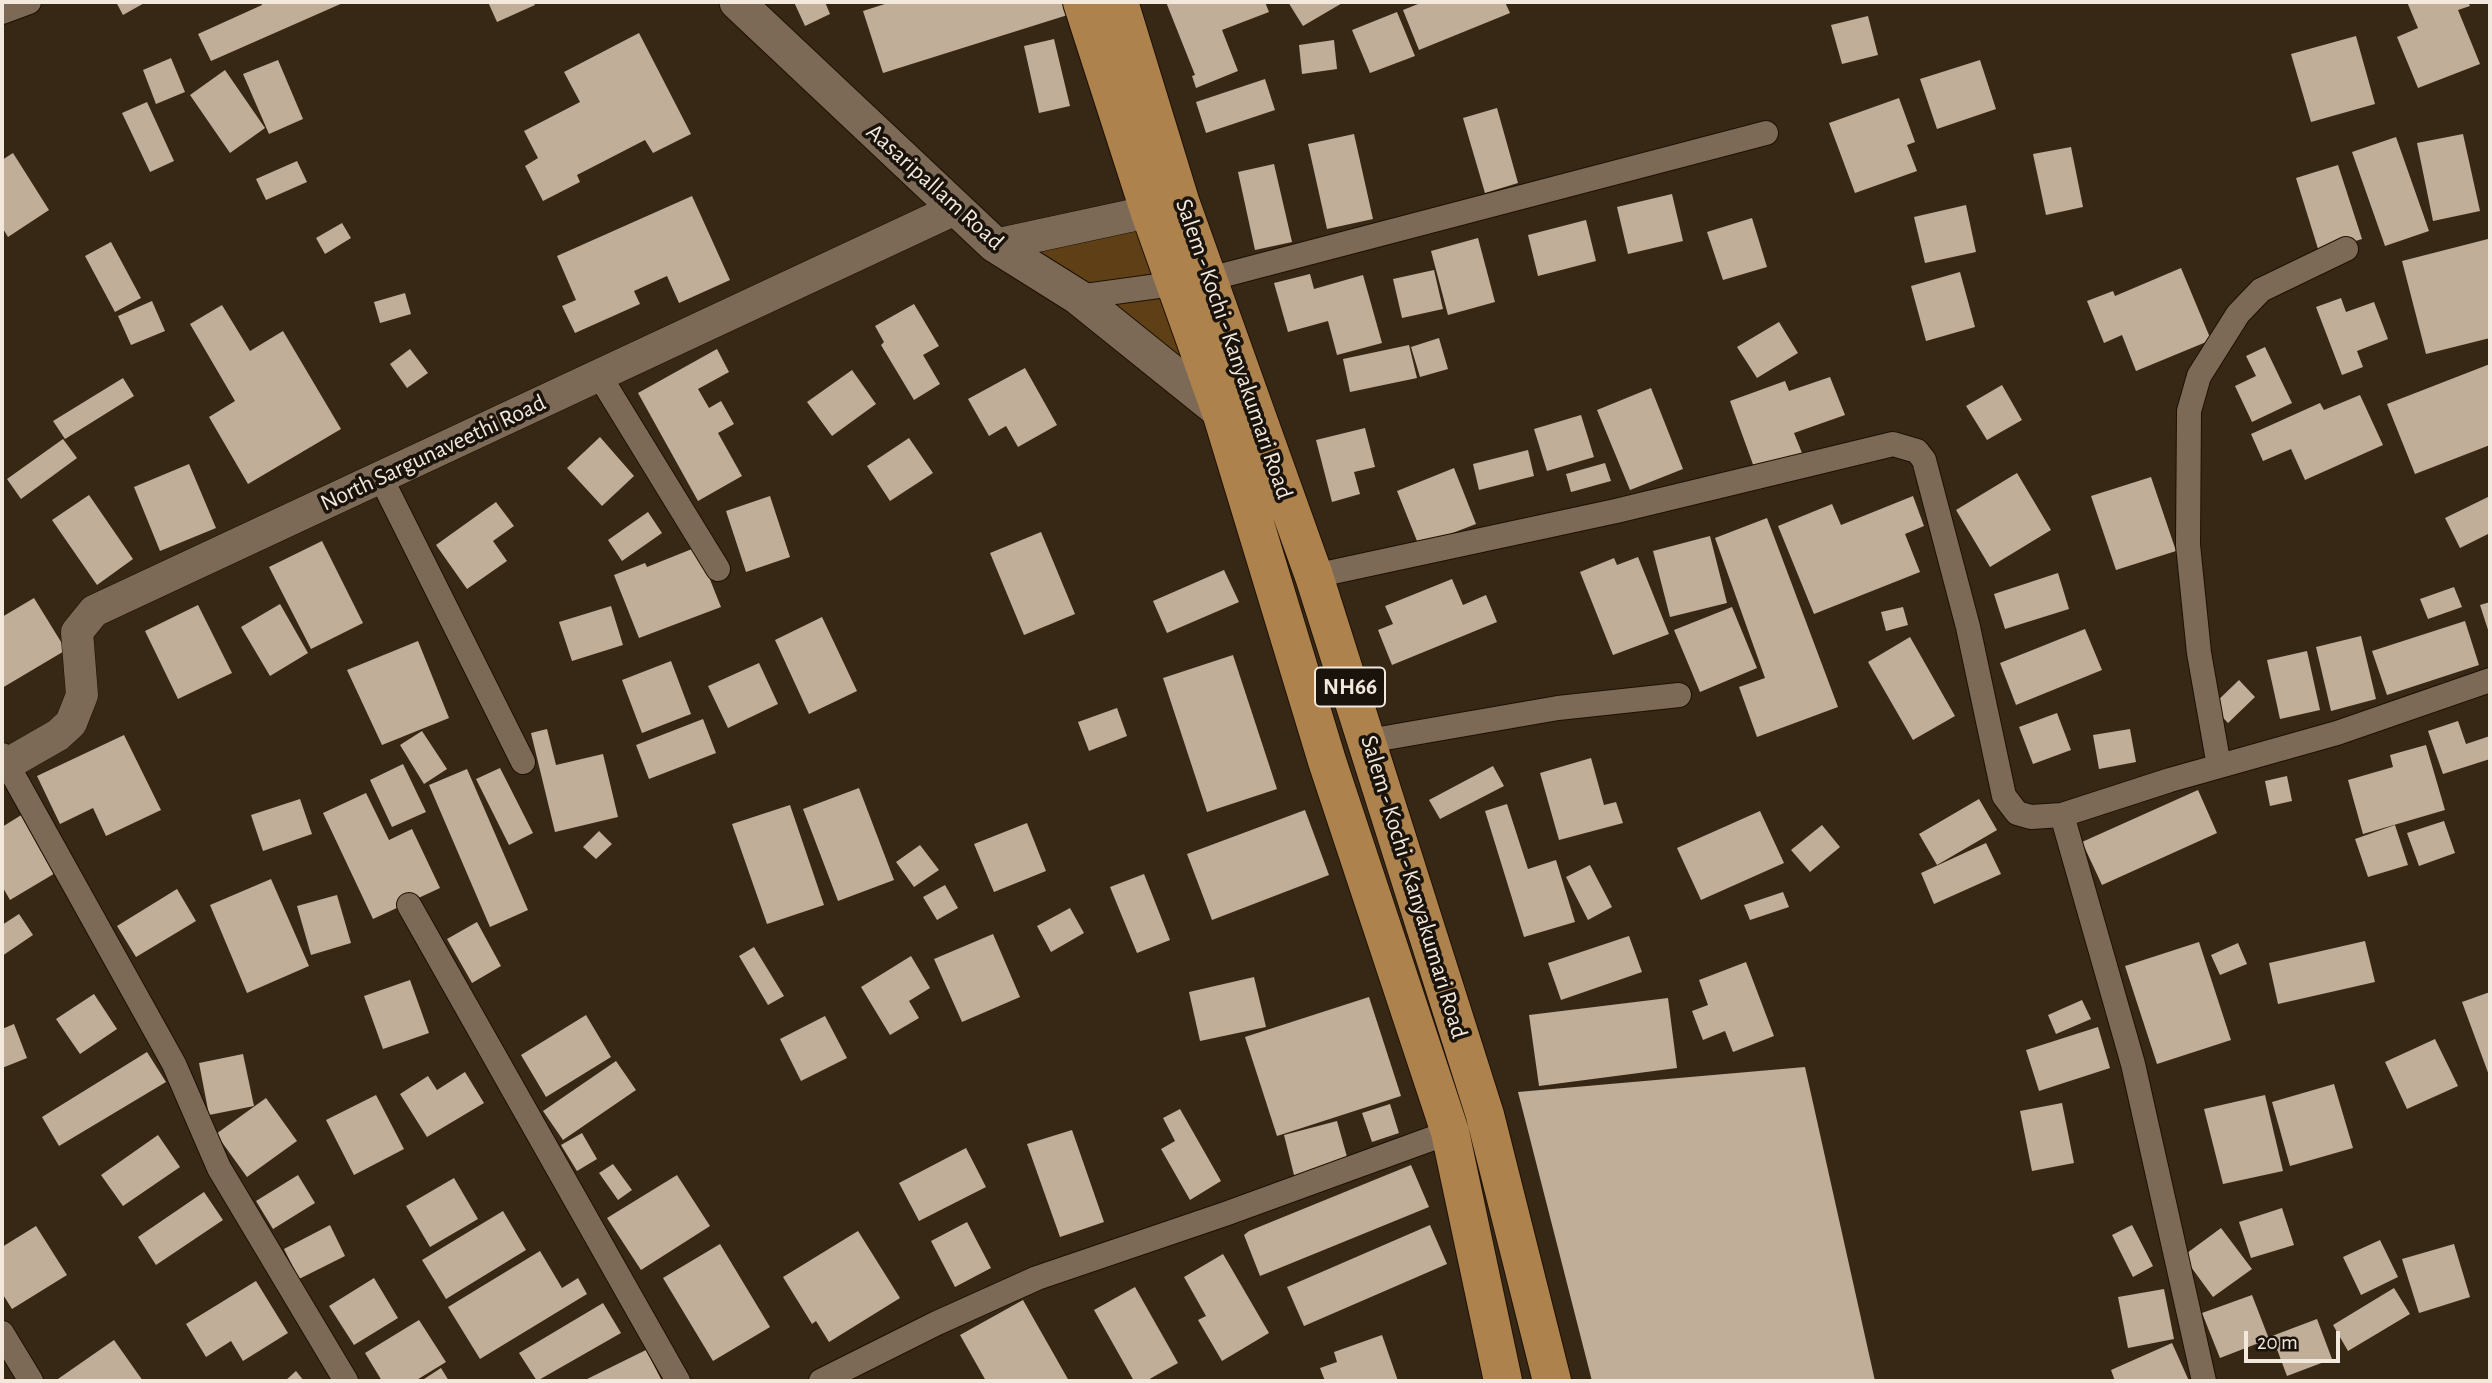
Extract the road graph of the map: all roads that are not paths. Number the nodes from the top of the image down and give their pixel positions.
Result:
1 (29, 2) edge
2 (737, 2) edge
3 (1082, 2) edge
4 (1119, 2) edge
5 (2, 12) edge
6 (1766, 133) dead end
7 (1166, 208) junction
8 (955, 209) junction
9 (995, 245) junction
10 (2346, 249) dead end
11 (1192, 280) junction
12 (1078, 297) junction
13 (600, 375) junction
14 (1237, 407) junction
15 (381, 478) junction
16 (718, 569) dead end
17 (1314, 576) junction
18 (2490, 680) edge
19 (1679, 695) dead end
20 (1368, 741) junction
21 (4, 762) edge
22 (523, 762) dead end
23 (2219, 766) junction
24 (2062, 816) junction
25 (409, 905) dead end
26 (1450, 1132) junction
27 (1519, 1248) junction
28 (1476, 1257) junction
29 (2, 1333) edge
30 (1500, 1380) edge
31 (31, 1381) edge
32 (346, 1381) edge
33 (678, 1381) edge
34 (821, 1381) edge
35 (1552, 1381) edge
36 (2204, 1381) edge

1 - 5 street
2 - 8 main road, Aasaripallam Road
3 - 7 highway, Salem - Kochi - Kanyakumari Road / NH66
4 - 7 highway, Salem - Kochi - Kanyakumari Road / NH66
6 - 11 street
7 - 9 street
7 - 11 highway, Salem - Kochi - Kanyakumari Road / NH66
8 - 9 main road, Aasaripallam Road
8 - 13 street, North Sargunaveethi Road
9 - 12 main road, Aasaripallam Road
10 - 23 street
11 - 12 street
11 - 14 highway, Salem - Kochi - Kanyakumari Road / NH66
12 - 14 main road, Aasaripallam Road
13 - 15 street, North Sargunaveethi Road
13 - 16 street
14 - 17 highway, Salem - Kochi - Kanyakumari Road / NH66
14 - 26 highway, Salem - Kochi - Kanyakumari Road / NH66
15 - 21 street, North Sargunaveethi Road
15 - 22 street
17 - 20 highway, Salem - Kochi - Kanyakumari Road / NH66
17 - 24 street
18 - 23 street
19 - 20 street
20 - 27 highway, Salem - Kochi - Kanyakumari Road / NH66
21 - 32 street
23 - 24 street
24 - 36 street
25 - 33 street
26 - 28 highway, Salem - Kochi - Kanyakumari Road / NH66
26 - 34 street
27 - 28 street
27 - 35 highway, Salem - Kochi - Kanyakumari Road / NH66
28 - 30 highway, Salem - Kochi - Kanyakumari Road / NH66
29 - 31 street

